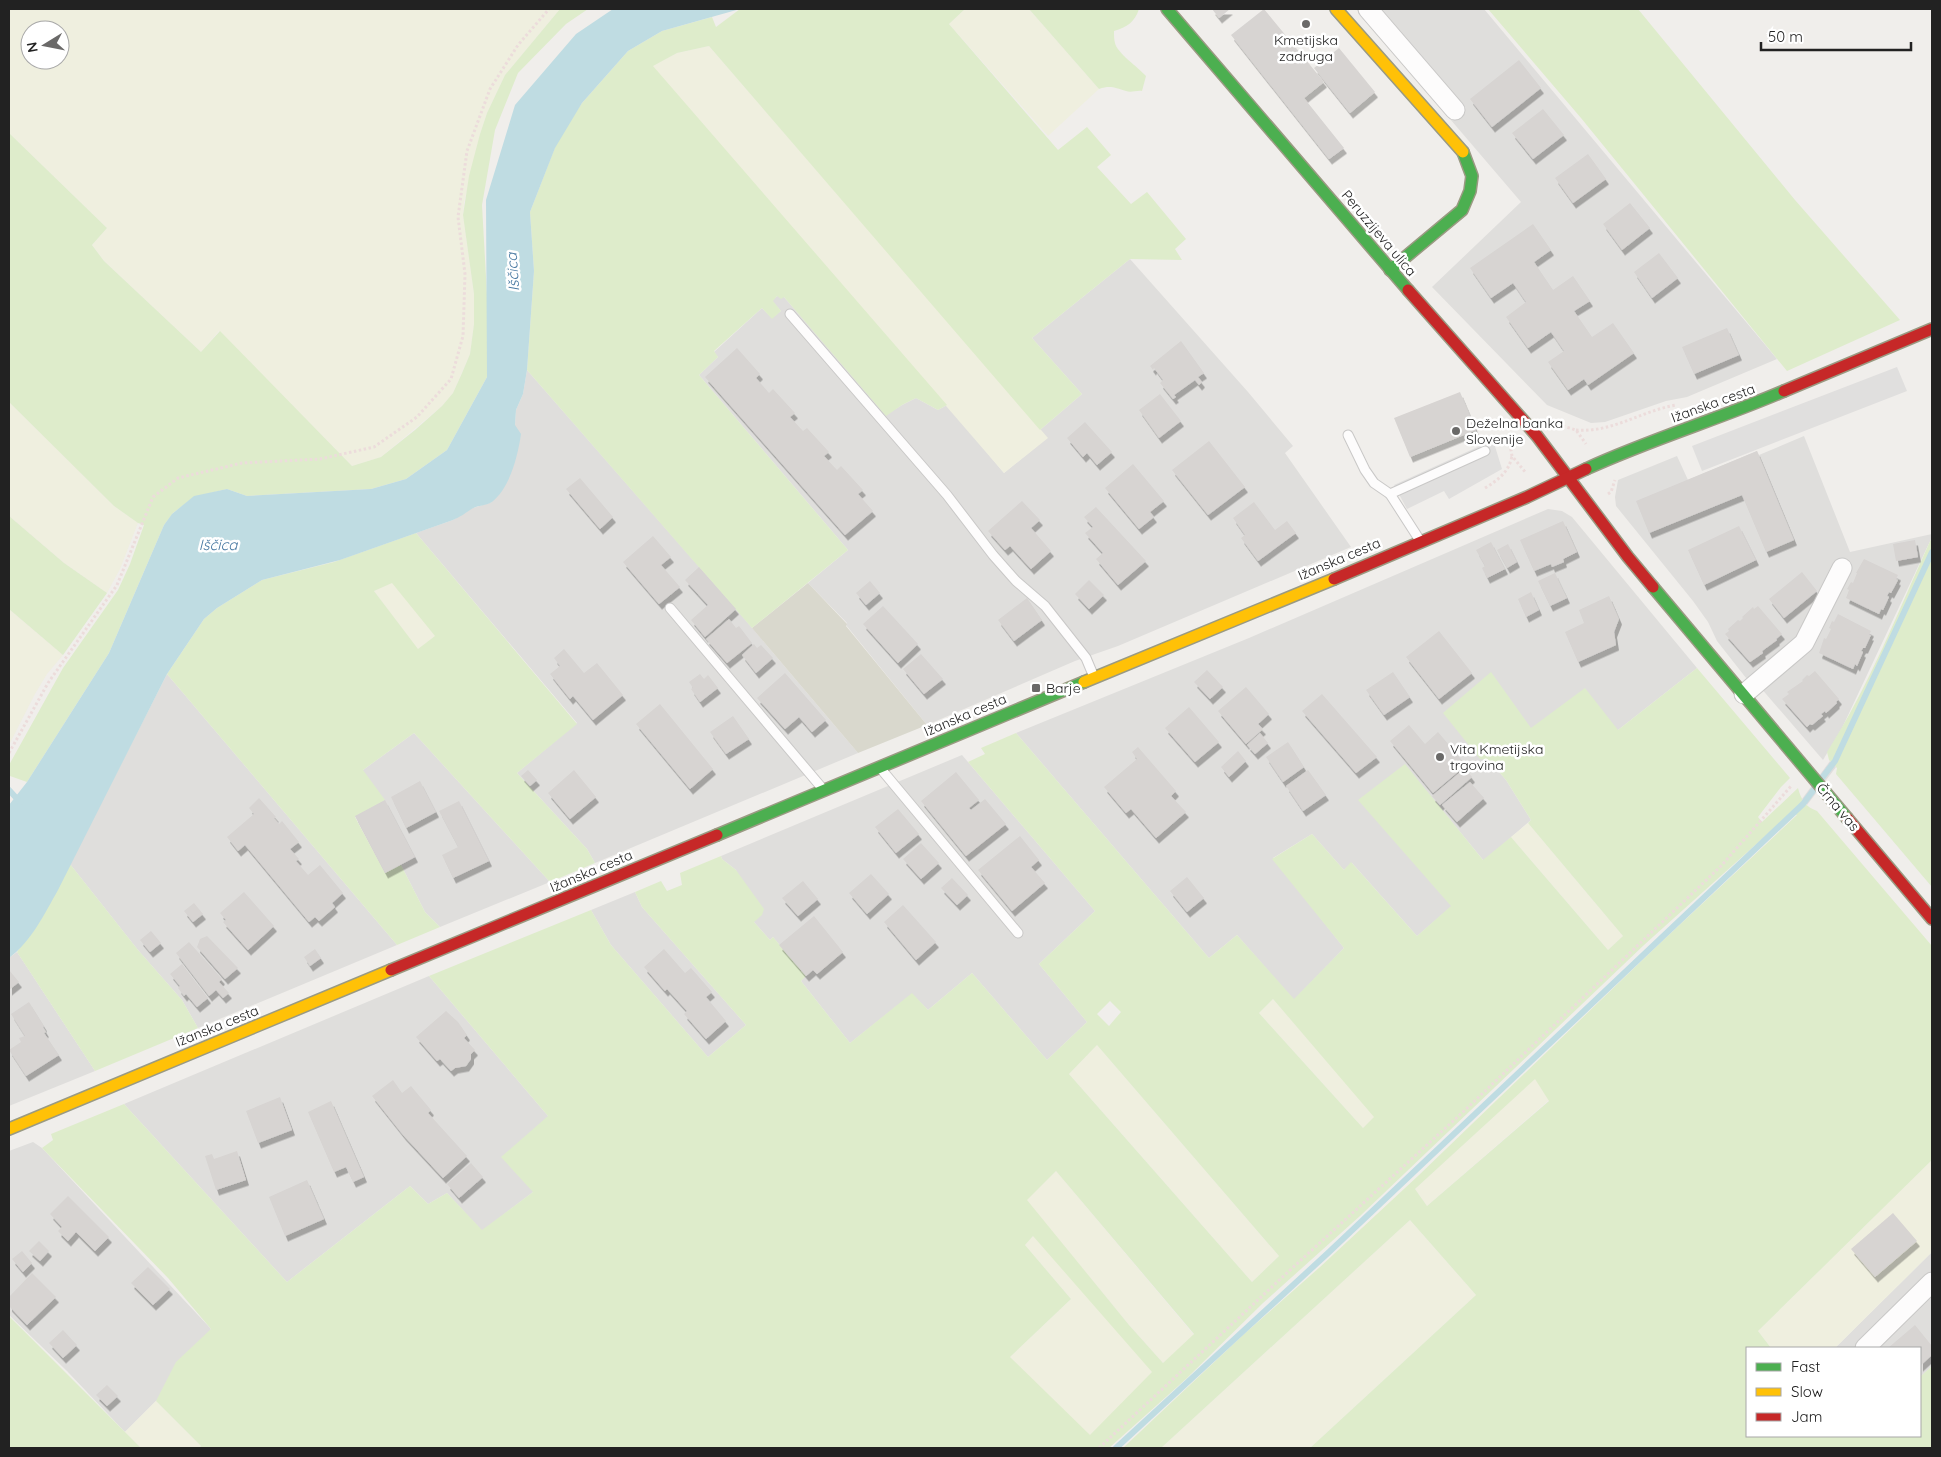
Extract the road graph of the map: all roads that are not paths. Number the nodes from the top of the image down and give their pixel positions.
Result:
1 (1167, 9) edge
2 (1336, 9) edge
3 (1368, 9) edge
4 (1455, 110) dead end
5 (1390, 270) junction
6 (790, 314) dead end
7 (1932, 330) edge
8 (1348, 435) dead end
9 (1485, 451) dead end
10 (1569, 476) junction
11 (1390, 494) junction
12 (1420, 541) junction
13 (1842, 568) dead end
14 (670, 608) dead end
15 (1094, 677) junction
16 (1744, 694) junction
17 (879, 767) junction
18 (824, 790) junction
19 (1932, 919) edge
20 (1018, 932) dead end
21 (9, 1128) edge
22 (1932, 1282) edge
23 (1866, 1347) edge

1 - 5 street, Peruzzijeva ulica
2 - 5 street
3 - 4 street
5 - 10 street, Peruzzijeva ulica
6 - 15 lane
7 - 10 street, Ižanska cesta
8 - 11 lane
9 - 11 lane
10 - 12 street, Ižanska cesta
10 - 16 street, Črna vas
11 - 12 lane
12 - 15 street, Ižanska cesta
13 - 16 street
14 - 18 lane
15 - 17 street, Ižanska cesta
16 - 19 street, Črna vas
17 - 18 street, Ižanska cesta
17 - 20 lane
18 - 21 street, Ižanska cesta
22 - 23 street

